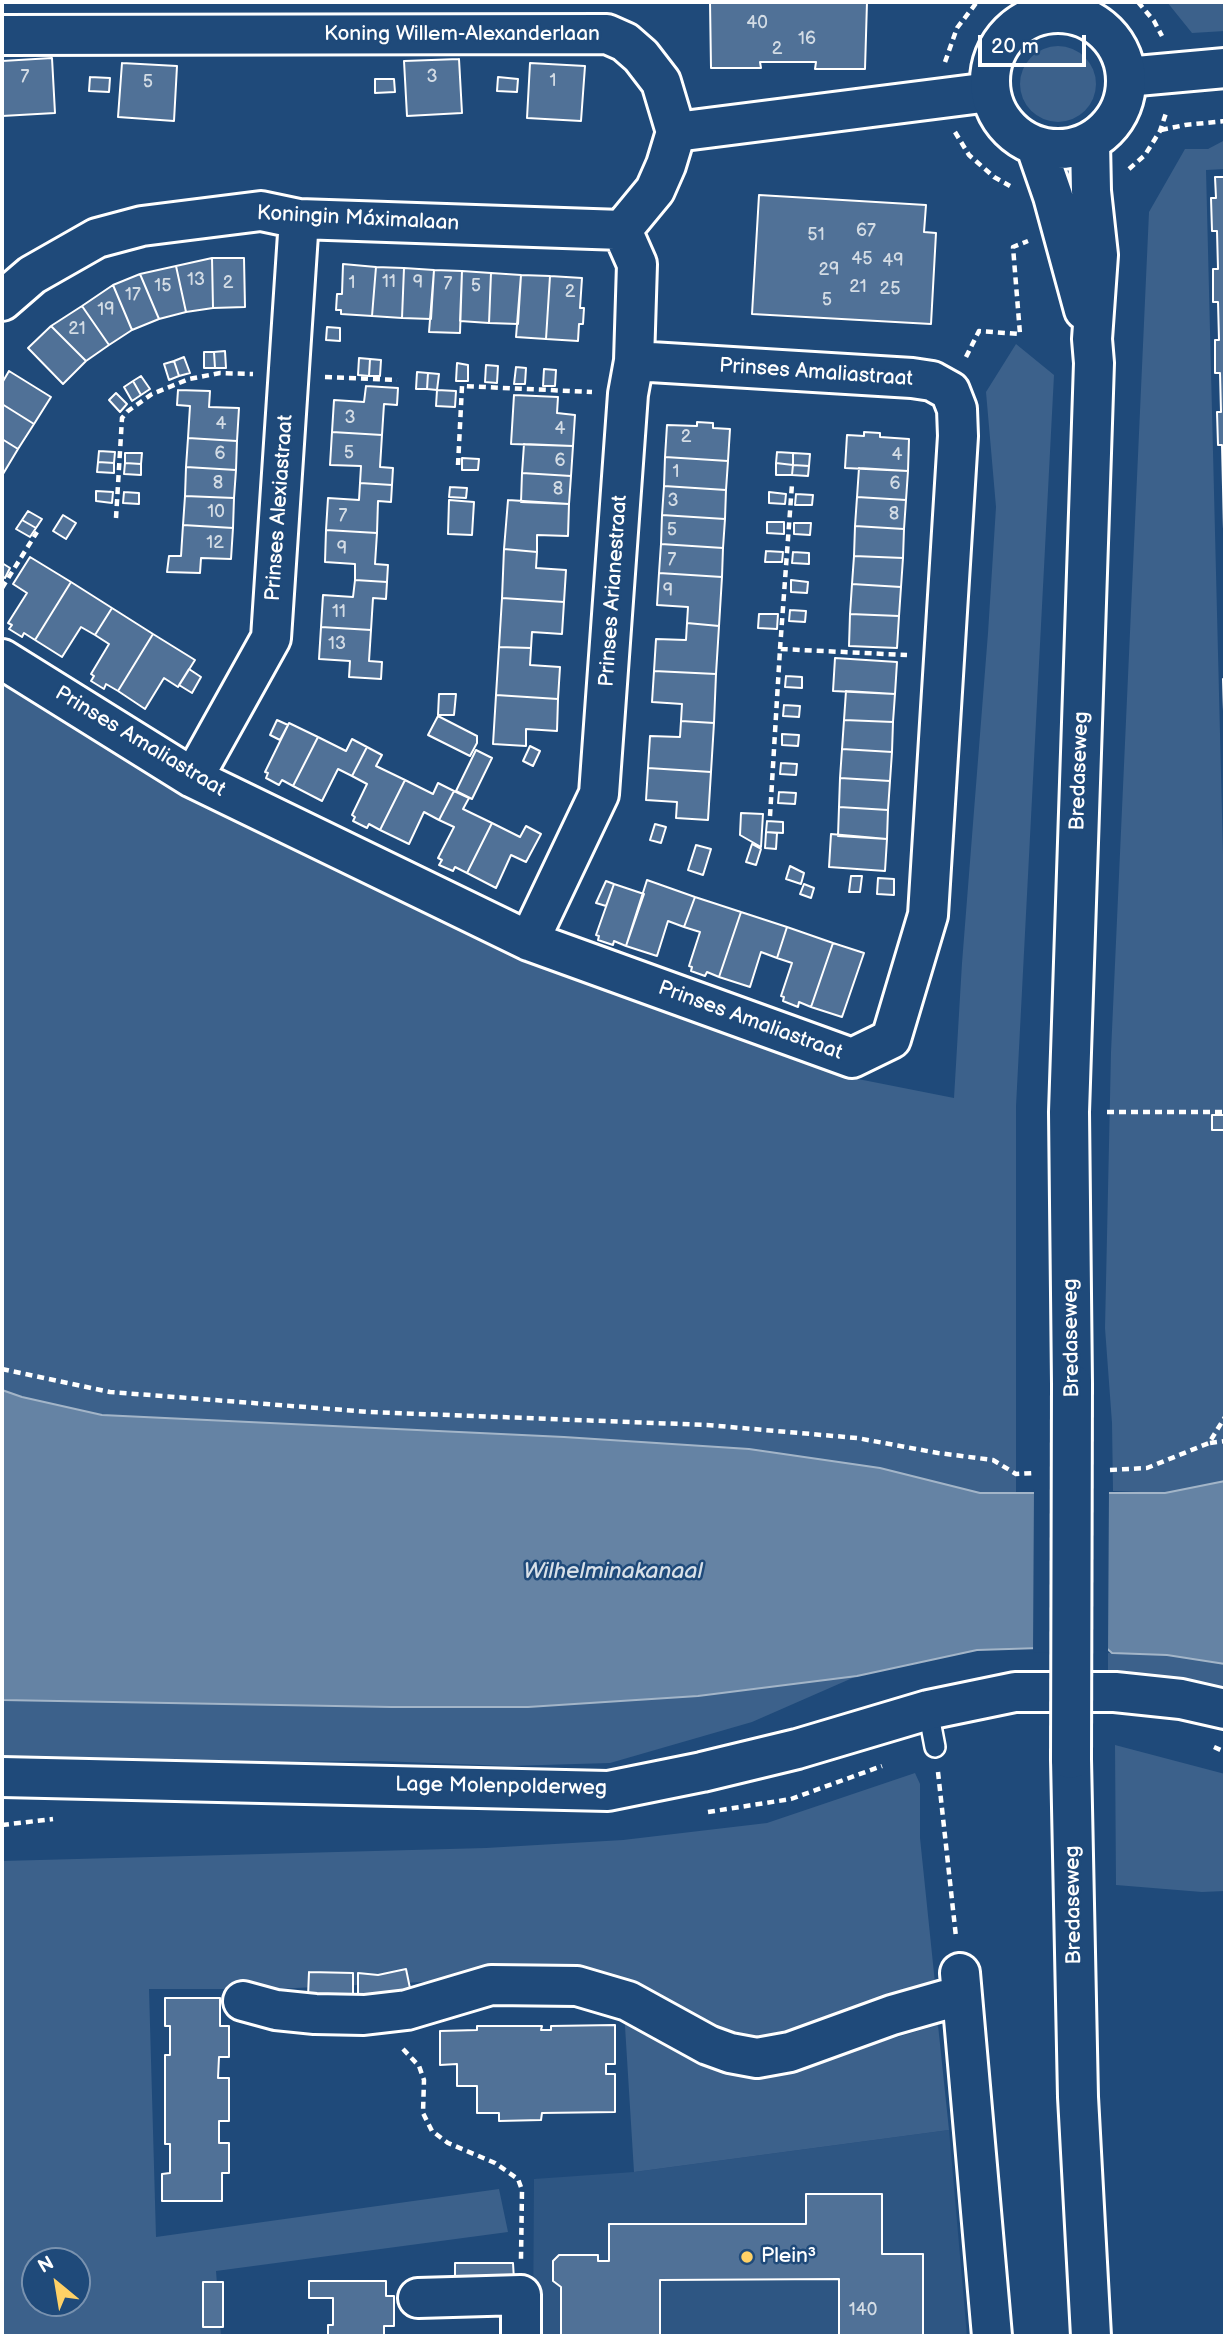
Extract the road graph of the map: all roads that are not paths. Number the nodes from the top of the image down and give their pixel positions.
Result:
1 (1049, 8) edge
2 (1102, 15) edge
3 (2, 35) edge
4 (1225, 68) edge
5 (1126, 77) junction
6 (990, 92) junction
7 (676, 132) junction
8 (1090, 142) junction
9 (1036, 147) junction
10 (299, 219) junction
11 (622, 230) junction
12 (2, 301) edge
13 (1092, 340) junction
14 (631, 378) junction
15 (2, 659) edge
16 (193, 778) junction
17 (529, 941) junction
18 (1225, 1709) edge
19 (928, 1710) junction
20 (935, 1747) road end
21 (2, 1777) edge
22 (243, 2001) dead end
23 (418, 2298) dead end
24 (522, 2336) edge
25 (992, 2336) edge
26 (1090, 2336) edge

1 - 2 street
1 - 6 street
2 - 5 street
3 - 7 street, Koning Willem-Alexanderlaan
4 - 5 street
5 - 8 street
6 - 7 street
6 - 9 street
7 - 11 street
8 - 9 street
8 - 13 street, Bredaseweg
9 - 13 street, Bredaseweg
10 - 11 street, Koningin Máximalaan
10 - 12 street, Koningin Máximalaan
10 - 16 street, Prinses Alexiastraat
11 - 14 street, Prinses Arianestraat
13 - 26 street, Bredaseweg, bridge
14 - 17 street, Prinses Arianestraat
14 - 17 street, Prinses Amaliastraat
15 - 16 street, Prinses Amaliastraat
16 - 17 street, Prinses Amaliastraat
18 - 19 street, Lage Molenpolderweg
19 - 20 lane
19 - 21 street, Lage Molenpolderweg
22 - 25 street
23 - 24 street

